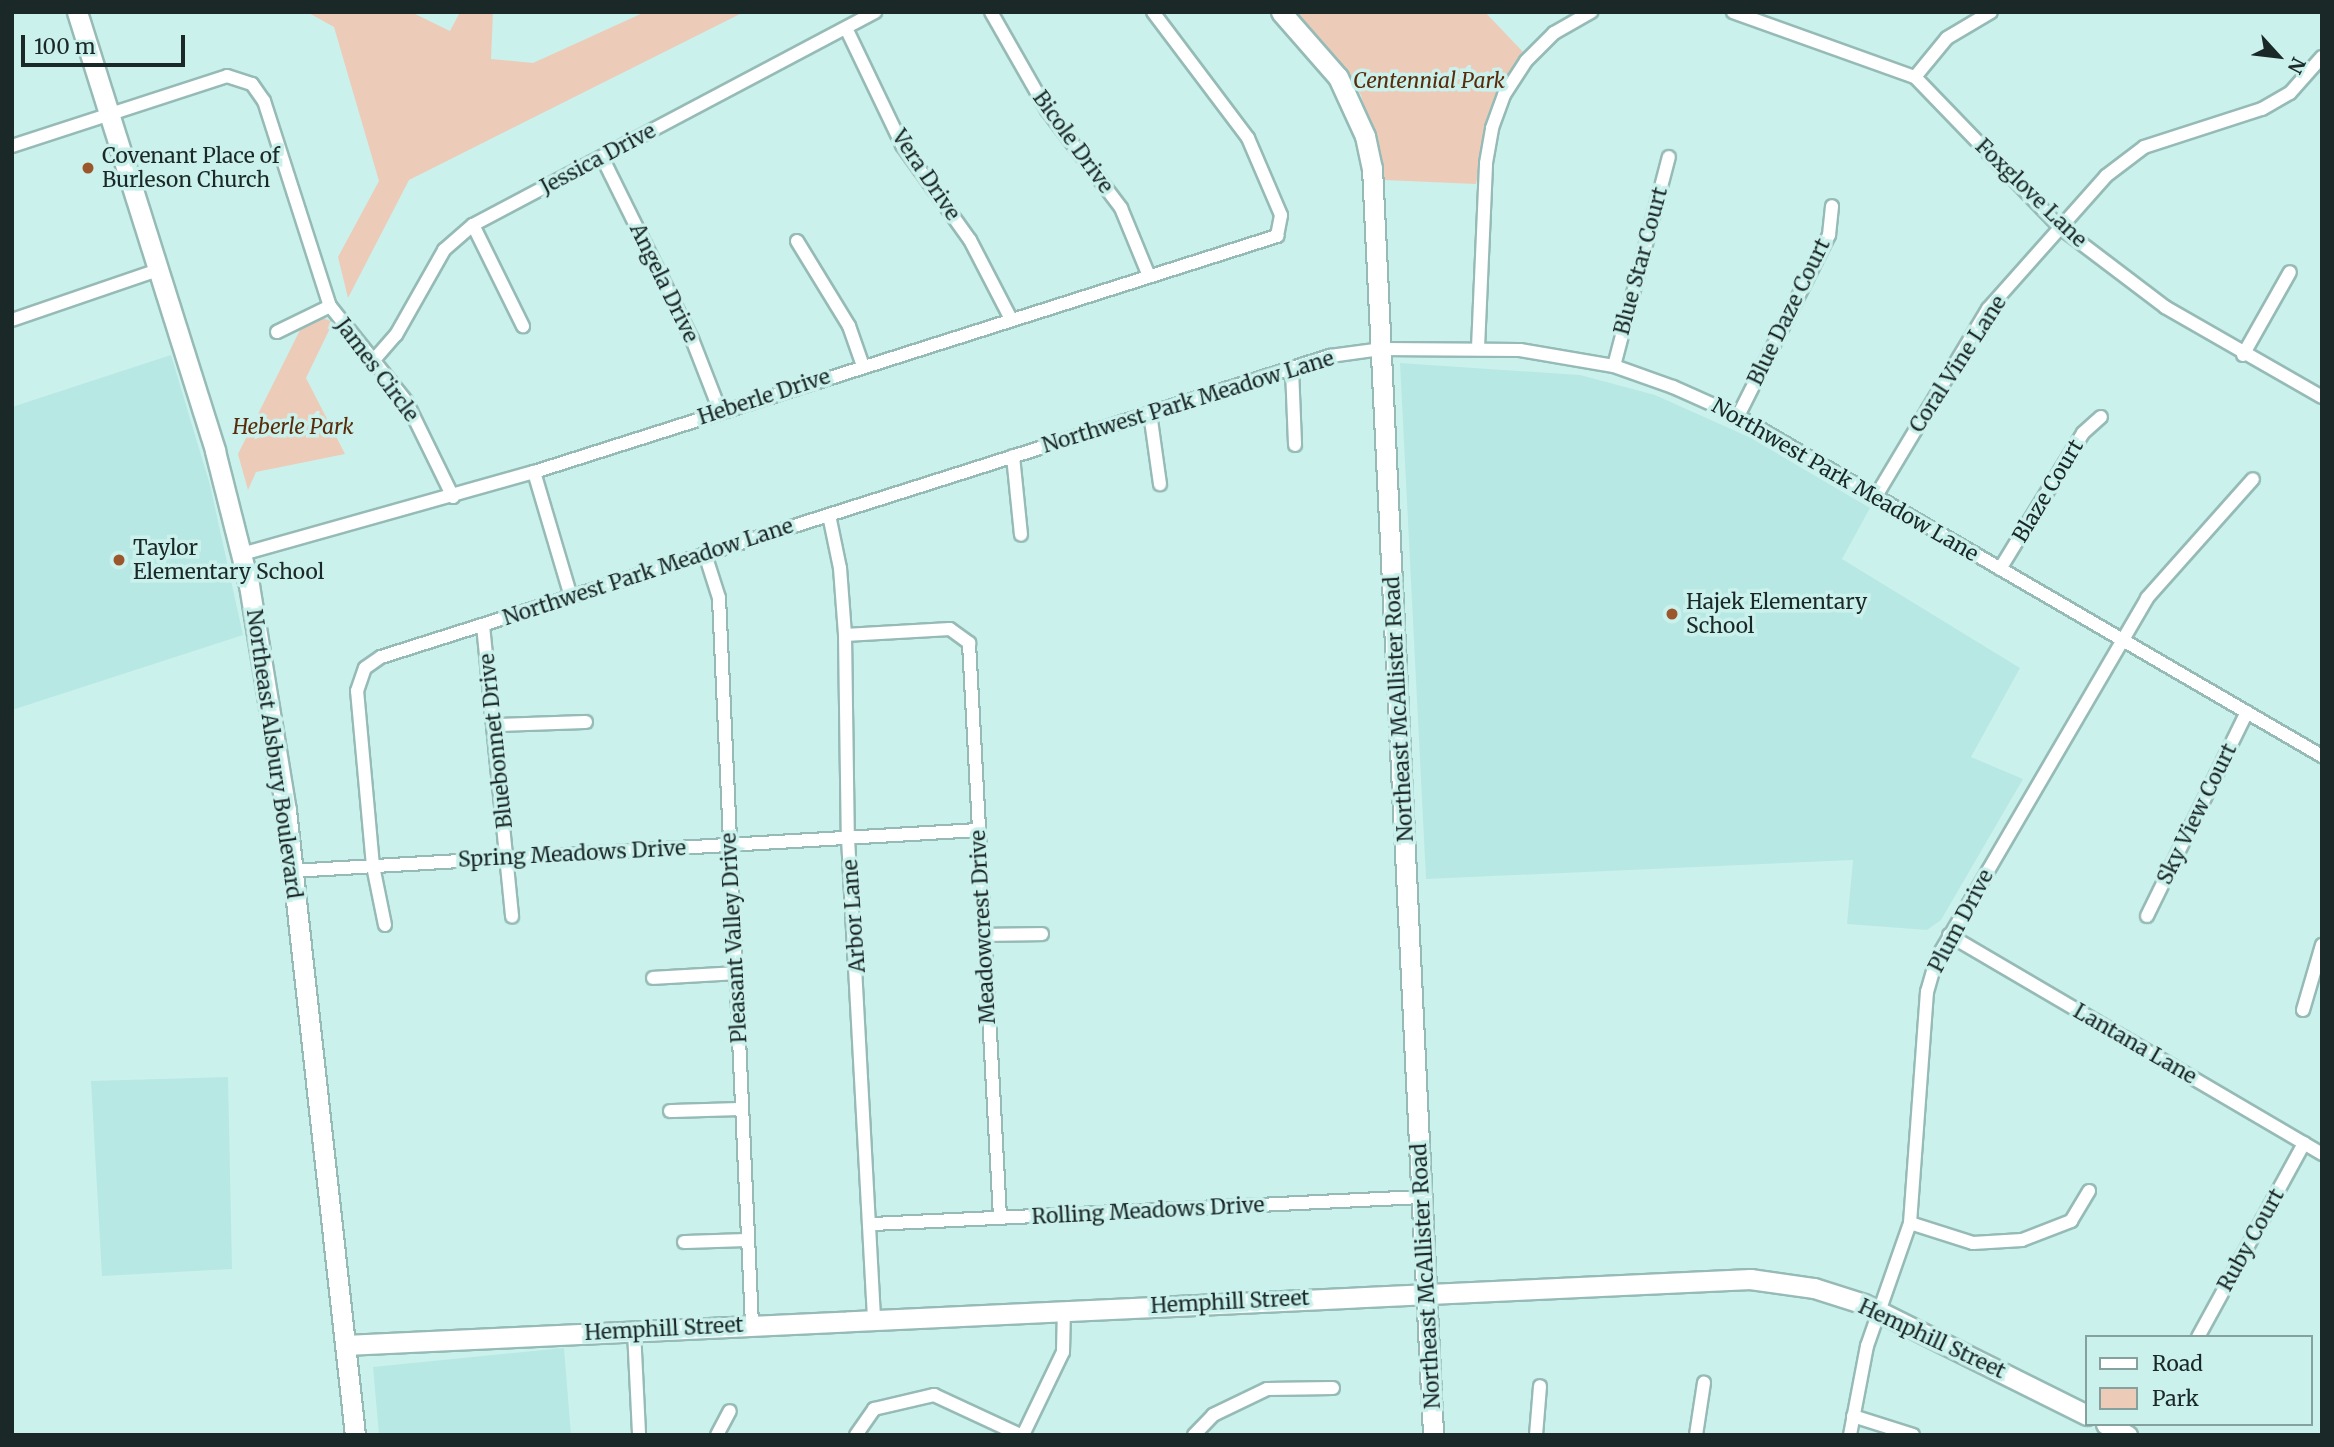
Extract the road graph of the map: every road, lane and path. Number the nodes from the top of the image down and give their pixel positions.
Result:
1 (77, 12) edge
2 (875, 12) edge
3 (990, 12) edge
4 (1153, 12) edge
5 (1281, 12) edge
6 (1591, 12) edge
7 (1733, 12) edge
8 (1991, 12) edge
9 (846, 28) junction
10 (2322, 57) edge
11 (1915, 77) junction
12 (110, 113) junction
13 (12, 146) edge
14 (602, 157) junction
15 (1669, 157) dead end
16 (1832, 206) dead end
17 (473, 225) junction
18 (2061, 228) junction
19 (797, 241) dead end
20 (158, 270) junction
21 (2290, 272) dead end
22 (1149, 276) junction
23 (330, 306) junction
24 (1011, 319) junction
25 (12, 320) edge
26 (523, 326) dead end
27 (276, 332) dead end
28 (1478, 348) junction
29 (1381, 349) junction
30 (2243, 355) junction
31 (373, 361) junction
32 (863, 366) junction
33 (1614, 366) junction
34 (1293, 369) junction
35 (2322, 397) edge
36 (720, 411) junction
37 (1150, 412) junction
38 (1738, 416) junction
39 (2101, 417) dead end
40 (1295, 445) dead end
41 (1013, 456) junction
42 (534, 472) junction
43 (2253, 479) dead end
44 (1160, 484) dead end
45 (1876, 496) junction
46 (453, 497) junction
47 (829, 515) junction
48 (1021, 535) dead end
49 (242, 554) junction
50 (705, 554) junction
51 (2000, 569) junction
52 (571, 597) junction
53 (483, 625) junction
54 (845, 635) junction
55 (2124, 640) junction
56 (2247, 712) junction
57 (586, 722) dead end
58 (497, 726) junction
59 (2322, 756) edge
60 (978, 830) junction
61 (848, 838) junction
62 (730, 845) junction
63 (509, 858) junction
64 (373, 866) junction
65 (292, 871) junction
66 (2147, 916) dead end
67 (512, 917) dead end
68 (385, 925) dead end
69 (1042, 934) dead end
70 (984, 935) junction
71 (1949, 935) junction
72 (2322, 945) edge
73 (736, 973) junction
74 (653, 978) dead end
75 (2303, 1010) dead end
76 (742, 1109) junction
77 (670, 1111) dead end
78 (2304, 1143) junction
79 (2322, 1154) edge
80 (2089, 1191) dead end
81 (1422, 1197) junction
82 (1000, 1218) junction
83 (1910, 1223) junction
84 (873, 1224) junction
85 (748, 1240) junction
86 (684, 1242) dead end
87 (1427, 1292) junction
88 (1064, 1310) junction
89 (1882, 1311) junction
90 (874, 1319) junction
91 (752, 1325) junction
92 (634, 1331) junction
93 (2199, 1335) edge
94 (345, 1345) junction
95 (1704, 1383) dead end
96 (1540, 1386) dead end
97 (1333, 1388) dead end
98 (730, 1411) dead end
99 (2086, 1414) edge
100 (1853, 1416) junction
101 (2110, 1426) edge
102 (355, 1435) edge
103 (639, 1435) edge
104 (717, 1435) edge
105 (856, 1435) edge
106 (1022, 1435) edge
107 (1194, 1435) edge
108 (1433, 1435) edge
109 (1536, 1435) edge
110 (1696, 1435) edge
111 (1850, 1435) edge
112 (1913, 1435) edge
113 (2127, 1435) edge

1 - 12 street, Northeast Alsbury Boulevard
2 - 9 street, Jessica Drive
3 - 22 street, Bicole Drive
4 - 22 street, Heberle Drive
5 - 29 street, Northeast McAllister Road
6 - 28 street
7 - 11 street, Foxglove Lane
8 - 11 street
9 - 14 street, Jessica Drive
9 - 24 street, Vera Drive
10 - 18 street, Coral Vine Lane
11 - 18 street, Foxglove Lane
12 - 13 street, James Circle
12 - 20 street, Northeast Alsbury Boulevard
12 - 23 street, James Circle
14 - 17 street, Jessica Drive
14 - 36 street, Angela Drive
15 - 33 street, Blue Star Court
16 - 38 street, Blue Daze Court
17 - 26 street
17 - 31 street, Jessica Drive
18 - 30 street, Foxglove Lane
18 - 45 street, Coral Vine Lane
19 - 32 street
20 - 25 street
20 - 49 street, Northeast Alsbury Boulevard
21 - 30 street
22 - 24 street, Heberle Drive
23 - 27 street
23 - 31 street, James Circle
24 - 32 street, Heberle Drive
28 - 29 street, Northwest Park Meadow Lane
28 - 33 street, Northwest Park Meadow Lane
29 - 34 street, Northwest Park Meadow Lane
29 - 81 street, Northeast McAllister Road
30 - 35 street, Foxglove Lane
31 - 46 street, James Circle
32 - 36 street, Heberle Drive
33 - 38 street, Northwest Park Meadow Lane
34 - 37 street, Northwest Park Meadow Lane
34 - 40 street
36 - 42 street, Heberle Drive
37 - 41 street, Northwest Park Meadow Lane
37 - 44 street
38 - 45 street, Northwest Park Meadow Lane
39 - 51 street, Blaze Court
41 - 47 street, Northwest Park Meadow Lane
41 - 48 street
42 - 46 street, Heberle Drive
42 - 52 street
43 - 55 street, Plum Drive
45 - 51 street, Northwest Park Meadow Lane
46 - 49 street, Heberle Drive
47 - 50 street, Northwest Park Meadow Lane
47 - 54 street, Arbor Lane
49 - 65 street, Northeast Alsbury Boulevard
50 - 52 street, Northwest Park Meadow Lane
50 - 62 street, Pleasant Valley Drive
51 - 55 street, Northwest Park Meadow Lane
52 - 53 street, Northwest Park Meadow Lane
53 - 58 street, Bluebonnet Drive
53 - 64 street, Northwest Park Meadow Lane
54 - 60 street, Meadowcrest Drive
54 - 61 street, Arbor Lane
55 - 56 street, Northwest Park Meadow Lane
55 - 71 street, Plum Drive
56 - 59 street, Northwest Park Meadow Lane
56 - 66 street, Sky View Court
57 - 58 street
58 - 63 street, Bluebonnet Drive
60 - 61 street, Spring Meadows Drive
60 - 70 street, Meadowcrest Drive
61 - 62 street, Spring Meadows Drive
61 - 84 street, Arbor Lane
62 - 63 street, Spring Meadows Drive
62 - 73 street, Pleasant Valley Drive
63 - 64 street, Spring Meadows Drive
63 - 67 street, Bluebonnet Drive
64 - 65 street, Spring Meadows Drive
64 - 68 street
65 - 94 street, Northeast Alsbury Boulevard
69 - 70 street
70 - 82 street, Meadowcrest Drive
71 - 78 street, Lantana Lane
71 - 83 street, Plum Drive
72 - 75 street
73 - 74 street
73 - 76 street, Pleasant Valley Drive
76 - 77 street
76 - 85 street, Pleasant Valley Drive
78 - 79 street, Lantana Lane
78 - 93 street, Ruby Court
80 - 83 street
81 - 82 street, Rolling Meadows Drive
81 - 87 street, Northeast McAllister Road
82 - 84 street, Rolling Meadows Drive
83 - 89 street, Plum Drive
84 - 90 street, Arbor Lane
85 - 86 street
85 - 91 street, Pleasant Valley Drive
87 - 88 street, Hemphill Street
87 - 89 street, Hemphill Street
87 - 108 street, Northeast McAllister Road
88 - 90 street, Hemphill Street
88 - 106 street
89 - 99 street, Hemphill Street
89 - 100 street, Plum Drive
90 - 91 street, Hemphill Street
91 - 92 street, Hemphill Street
92 - 94 street, Hemphill Street
92 - 103 street
94 - 102 street, Northeast Alsbury Boulevard
95 - 110 street
96 - 109 street
97 - 107 street
98 - 104 street
100 - 111 street, Plum Drive
100 - 112 street
101 - 113 street
105 - 106 street

